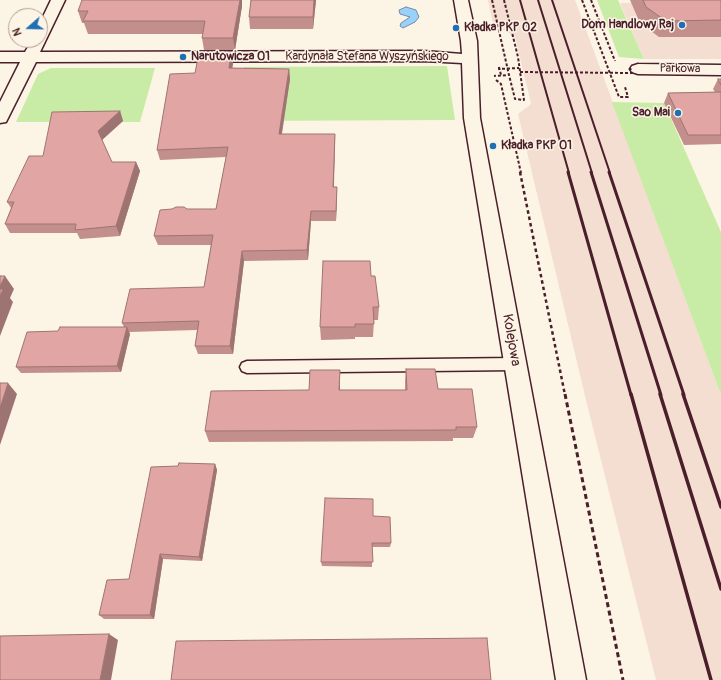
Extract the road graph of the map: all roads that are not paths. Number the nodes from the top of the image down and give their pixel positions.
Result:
1 (58, 0) edge
2 (461, 0) edge
3 (48, 22) edge
4 (36, 48) edge
5 (0, 57) edge
6 (31, 57) junction
7 (470, 58) junction
8 (634, 68) road end
9 (721, 70) edge
10 (0, 118) edge
11 (515, 364) junction
12 (247, 367) dead end
13 (571, 680) edge

1 - 3 street
2 - 7 street, Kolejowa
4 - 6 street
5 - 6 street, Kardynała Stefana Wyszyńskiego
6 - 7 street, Kardynała Stefana Wyszyńskiego
6 - 10 street
7 - 11 street, Kolejowa
8 - 9 street, Parkowa
11 - 12 lane
11 - 13 street, Kolejowa

